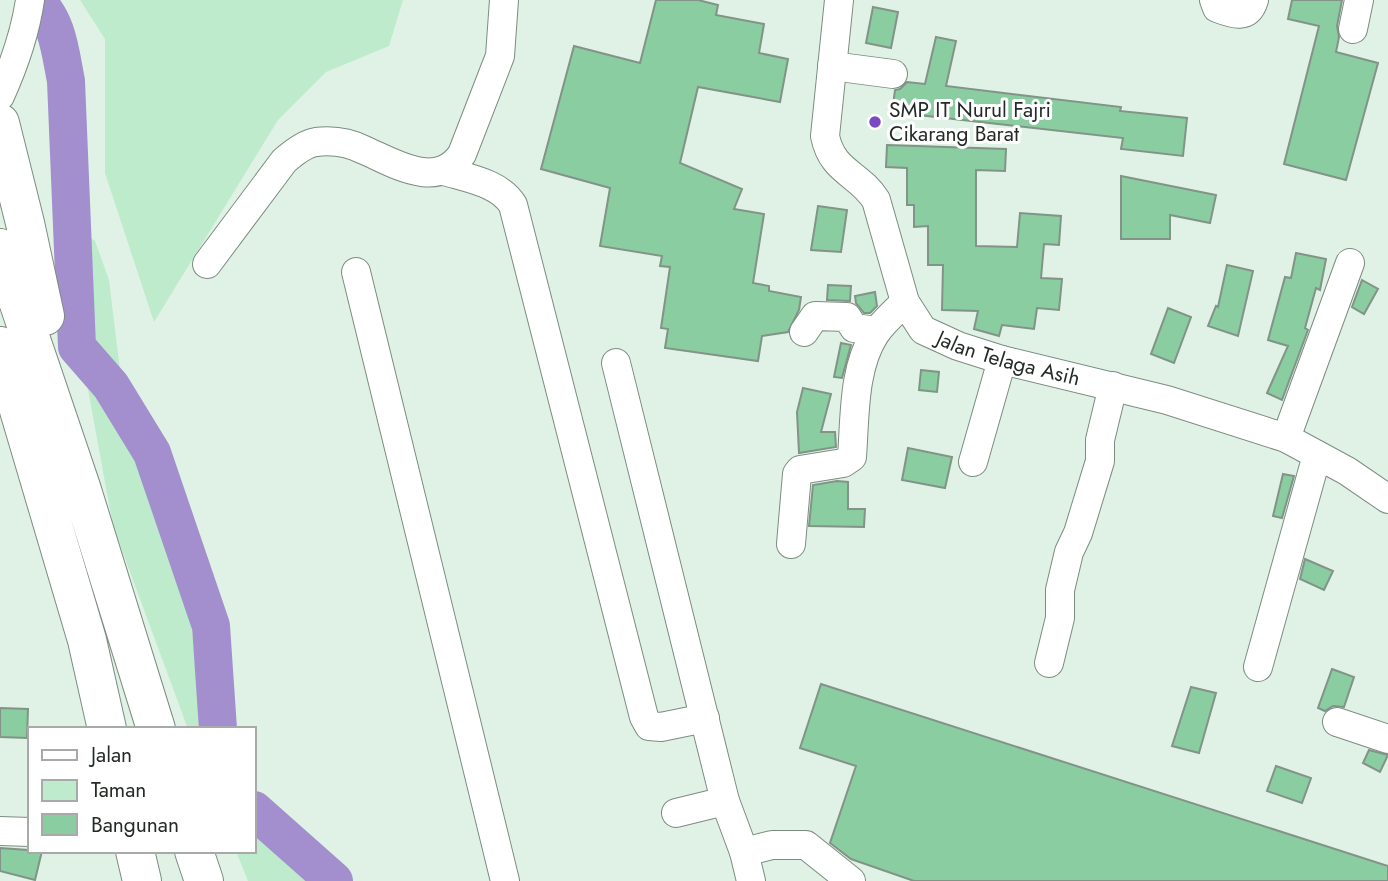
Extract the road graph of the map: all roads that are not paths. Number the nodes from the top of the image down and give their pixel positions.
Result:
1 (504, 0) edge
2 (839, 0) edge
3 (1214, 0) edge
4 (1254, 0) edge
5 (1359, 0) edge
6 (28, 12) edge
7 (1353, 29) dead end
8 (832, 66) junction
9 (893, 74) dead end
10 (0, 96) edge
11 (0, 123) edge
12 (444, 171) junction
13 (13, 235) edge
14 (1350, 263) dead end
15 (207, 264) dead end
16 (356, 272) dead end
17 (905, 302) junction
18 (877, 331) junction
19 (804, 332) dead end
20 (0, 346) edge
21 (1002, 360) junction
22 (616, 363) dead end
23 (1113, 386) junction
24 (0, 399) edge
25 (1286, 438) junction
26 (1317, 455) junction
27 (973, 462) dead end
28 (1388, 499) edge
29 (54, 523) junction
30 (791, 544) dead end
31 (1049, 663) dead end
32 (1258, 667) dead end
33 (705, 718) junction
34 (1337, 722) dead end
35 (107, 727) edge
36 (155, 727) edge
37 (1388, 739) edge
38 (725, 801) junction
39 (676, 813) dead end
40 (0, 831) edge
41 (28, 832) edge
42 (744, 852) junction
43 (135, 853) edge
44 (195, 853) edge
45 (142, 881) edge
46 (204, 881) edge
47 (505, 881) edge
48 (751, 881) edge
49 (851, 881) edge

1 - 12 street
2 - 8 street, Jalan Telaga Asih
3 - 4 street
5 - 7 street
6 - 10 street
8 - 9 street
8 - 17 street, Jalan Telaga Asih
11 - 13 highway
12 - 15 street
12 - 33 street
13 - 36 highway
14 - 25 street
16 - 47 street
17 - 18 street
17 - 21 street, Jalan Telaga Asih
18 - 19 street
18 - 30 street
20 - 29 highway
21 - 23 street, Jalan Telaga Asih
21 - 27 street
22 - 33 street
23 - 25 street, Jalan Telaga Asih
23 - 31 street
24 - 29 highway
25 - 26 street, Jalan Telaga Asih
26 - 28 street, Jalan Telaga Asih
26 - 32 street
29 - 35 highway
33 - 38 street
34 - 37 street
38 - 39 street
38 - 42 street
40 - 41 street
42 - 48 street
42 - 49 street
43 - 45 highway
44 - 46 highway

